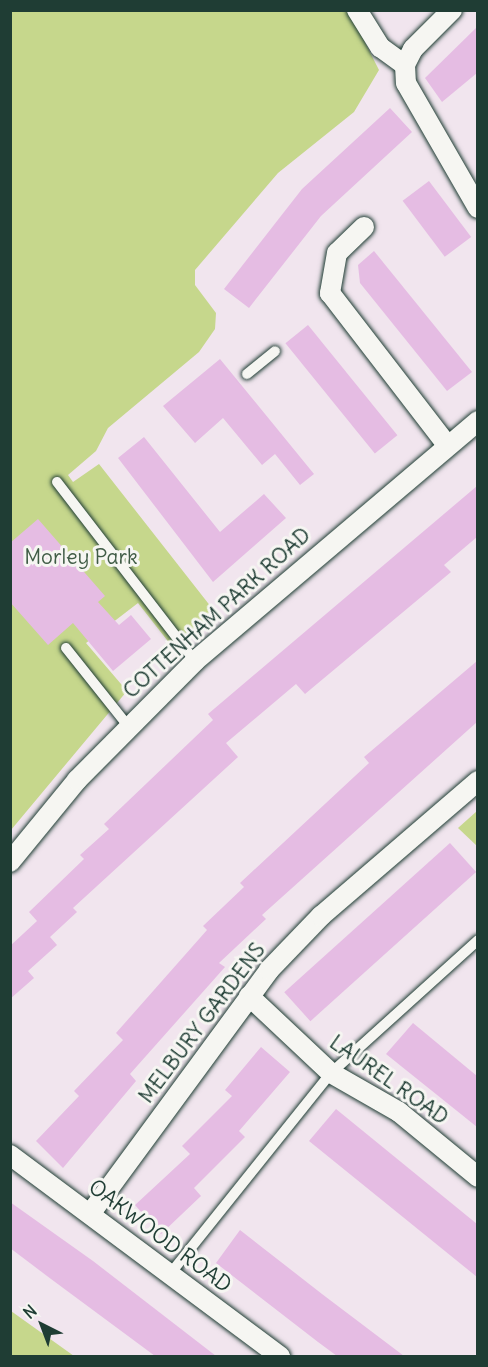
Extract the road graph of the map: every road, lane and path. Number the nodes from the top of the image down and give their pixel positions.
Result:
1 (357, 10) edge
2 (452, 10) edge
3 (405, 65) junction
4 (477, 208) edge
5 (364, 227) dead end
6 (275, 351) dead end
7 (247, 374) dead end
8 (477, 421) edge
9 (448, 446) junction
10 (57, 482) dead end
11 (66, 648) dead end
12 (195, 661) junction
13 (128, 726) junction
14 (477, 781) edge
15 (10, 862) edge
16 (477, 940) edge
17 (249, 996) junction
18 (331, 1073) junction
19 (10, 1155) edge
20 (477, 1177) edge
21 (90, 1214) junction
22 (170, 1274) junction
23 (280, 1356) edge

1 - 3 street
2 - 3 street
3 - 4 street
5 - 9 street
6 - 7 lane
8 - 9 street, COTTENHAM PARK ROAD
9 - 12 street, COTTENHAM PARK ROAD
10 - 12 lane
11 - 13 lane
12 - 13 street, COTTENHAM PARK ROAD
13 - 15 street, COTTENHAM PARK ROAD
14 - 17 street, MELBURY GARDENS
16 - 18 lane
17 - 18 street, LAUREL ROAD
17 - 21 street, MELBURY GARDENS
18 - 20 street, LAUREL ROAD
18 - 22 lane
19 - 21 street, OAKWOOD ROAD
21 - 22 street, OAKWOOD ROAD
22 - 23 street, OAKWOOD ROAD

